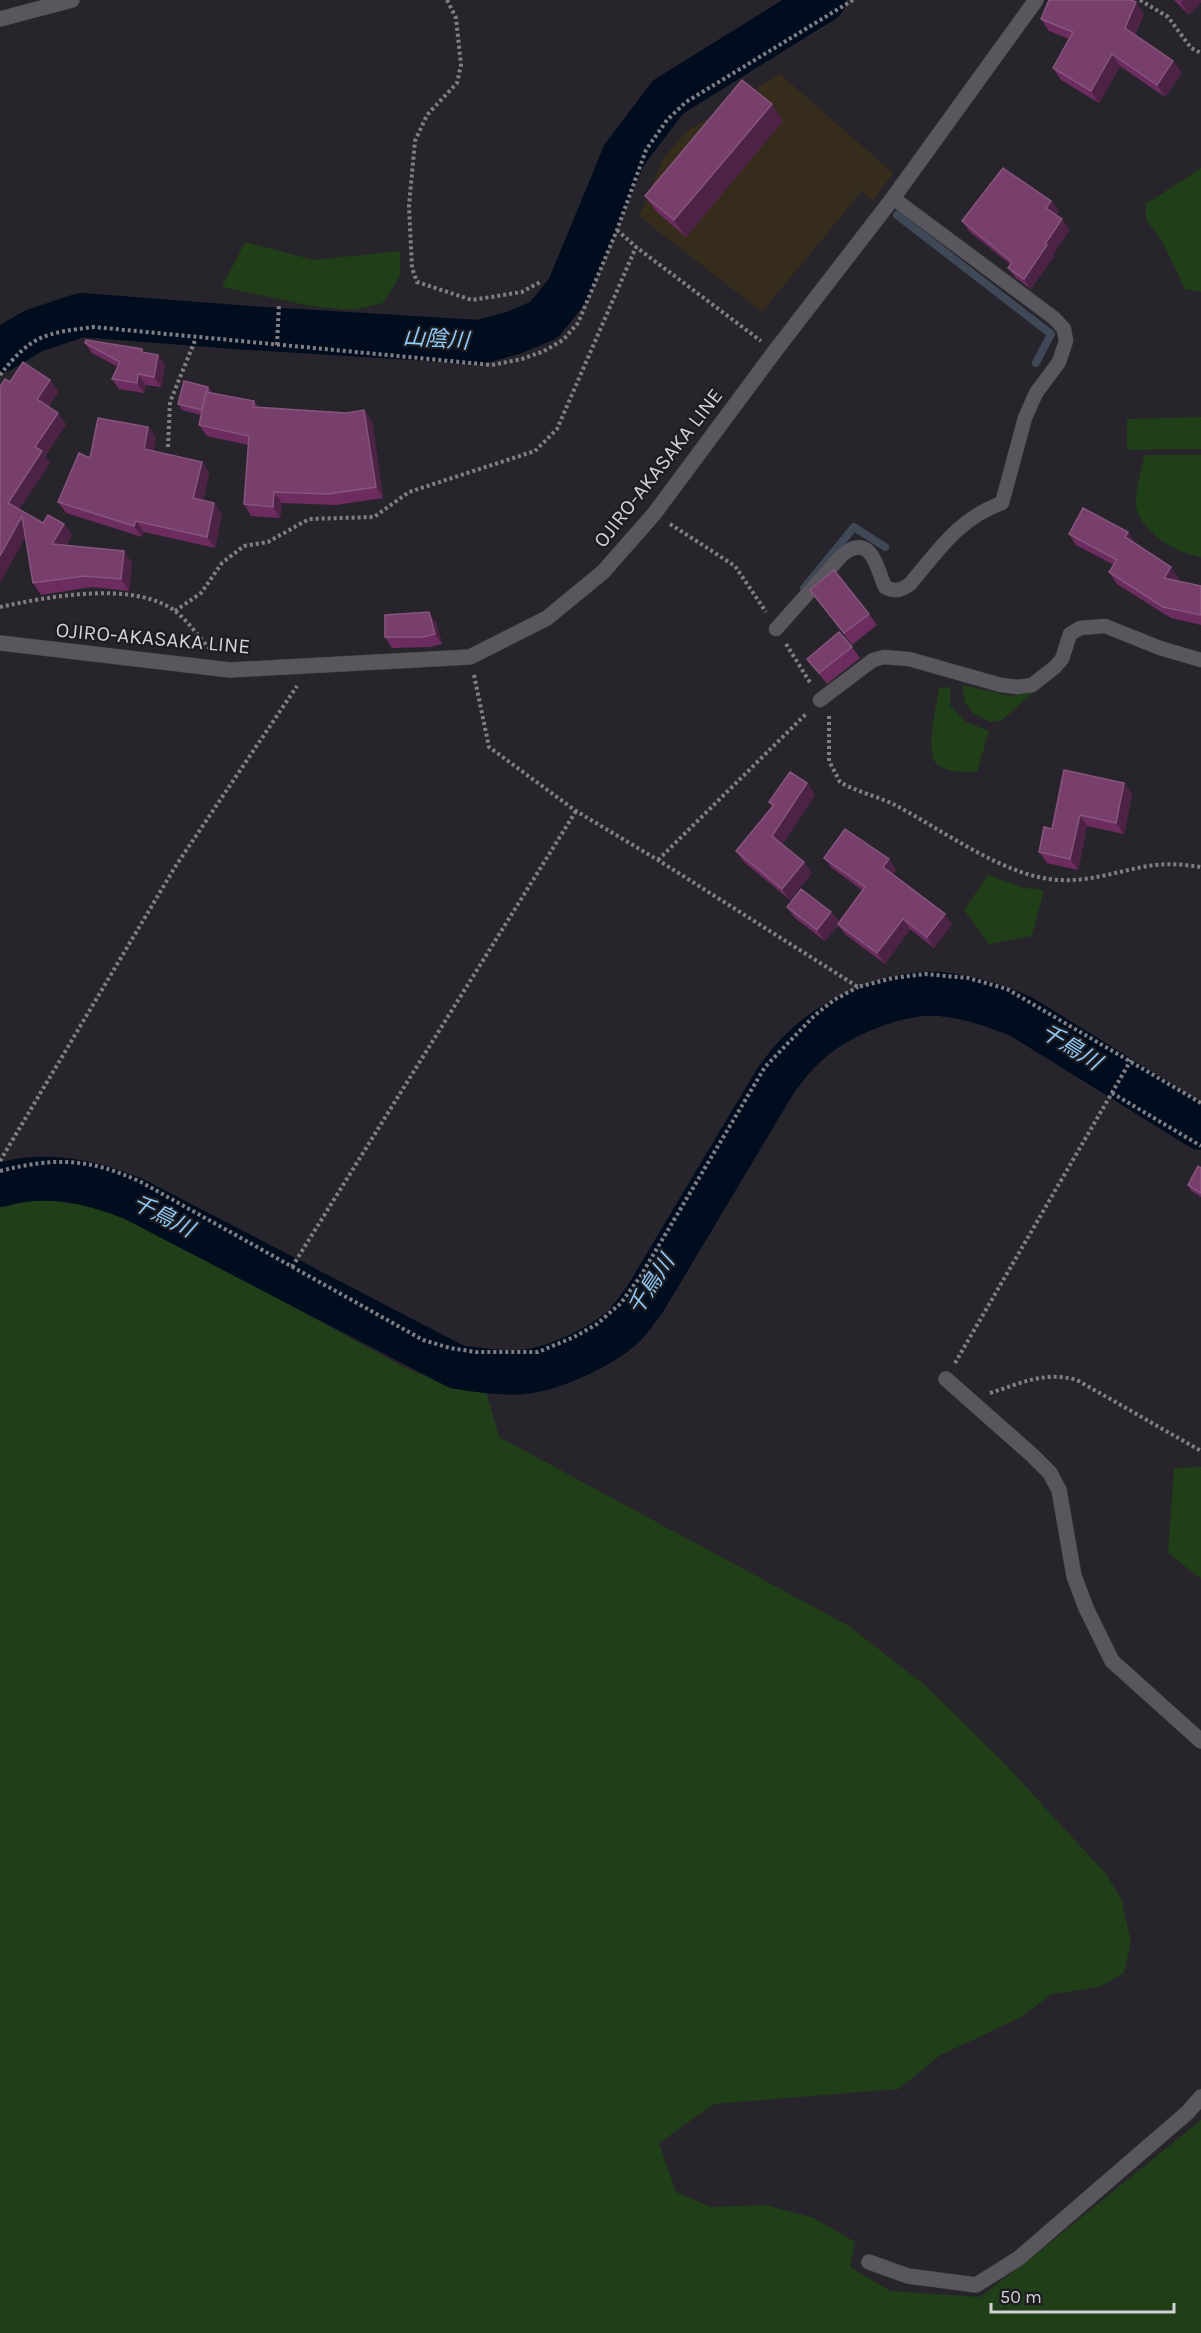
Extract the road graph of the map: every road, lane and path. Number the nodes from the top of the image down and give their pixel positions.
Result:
1 (72, 0) edge
2 (447, 0) edge
3 (854, 0) edge
4 (1036, 0) edge
5 (1140, 0) edge
6 (0, 19) edge
7 (1201, 53) edge
8 (893, 198) junction
9 (617, 230) junction
10 (636, 247) junction
11 (542, 281) dead end
12 (279, 304) dead end
13 (196, 338) junction
14 (277, 345) junction
15 (774, 351) junction
16 (0, 375) edge
17 (168, 447) dead end
18 (654, 514) junction
19 (0, 607) edge
20 (175, 611) junction
21 (776, 629) junction
22 (0, 644) edge
23 (470, 657) junction
24 (1201, 660) edge
25 (310, 666) junction
26 (230, 670) junction
27 (820, 700) junction
28 (576, 811) junction
29 (658, 860) junction
30 (1201, 867) edge
31 (858, 987) junction
32 (1131, 1060) junction
33 (1112, 1093) junction
34 (1201, 1103) edge
35 (1201, 1146) edge
36 (0, 1161) edge
37 (0, 1171) edge
38 (292, 1267) junction
39 (946, 1379) joint
40 (968, 1400) junction
41 (1201, 1451) edge
42 (1201, 1741) edge
43 (1201, 2097) edge
44 (869, 2262) dead end

1 - 6 main road
2 - 11 path
3 - 9 path
4 - 8 main road, OJIRO-AKASAKA LINE
5 - 7 path
8 - 15 main road, OJIRO-AKASAKA LINE
8 - 21 lane
9 - 10 path
9 - 14 path
10 - 15 path
10 - 20 path
12 - 14 path
13 - 14 path
13 - 16 path
13 - 17 path
15 - 18 main road, OJIRO-AKASAKA LINE
18 - 21 path
18 - 23 main road, OJIRO-AKASAKA LINE
19 - 20 path
20 - 26 path
21 - 27 path
22 - 26 main road, OJIRO-AKASAKA LINE
23 - 25 main road, OJIRO-AKASAKA LINE
23 - 28 path
24 - 27 lane
25 - 26 main road, OJIRO-AKASAKA LINE
25 - 36 path
27 - 29 path
27 - 30 path
28 - 29 path
28 - 38 path
29 - 31 path
31 - 32 path
31 - 38 path
32 - 33 path
32 - 34 path
33 - 35 path
33 - 39 path
37 - 38 path
39 - 40 main road
40 - 41 path
40 - 42 main road
43 - 44 main road

